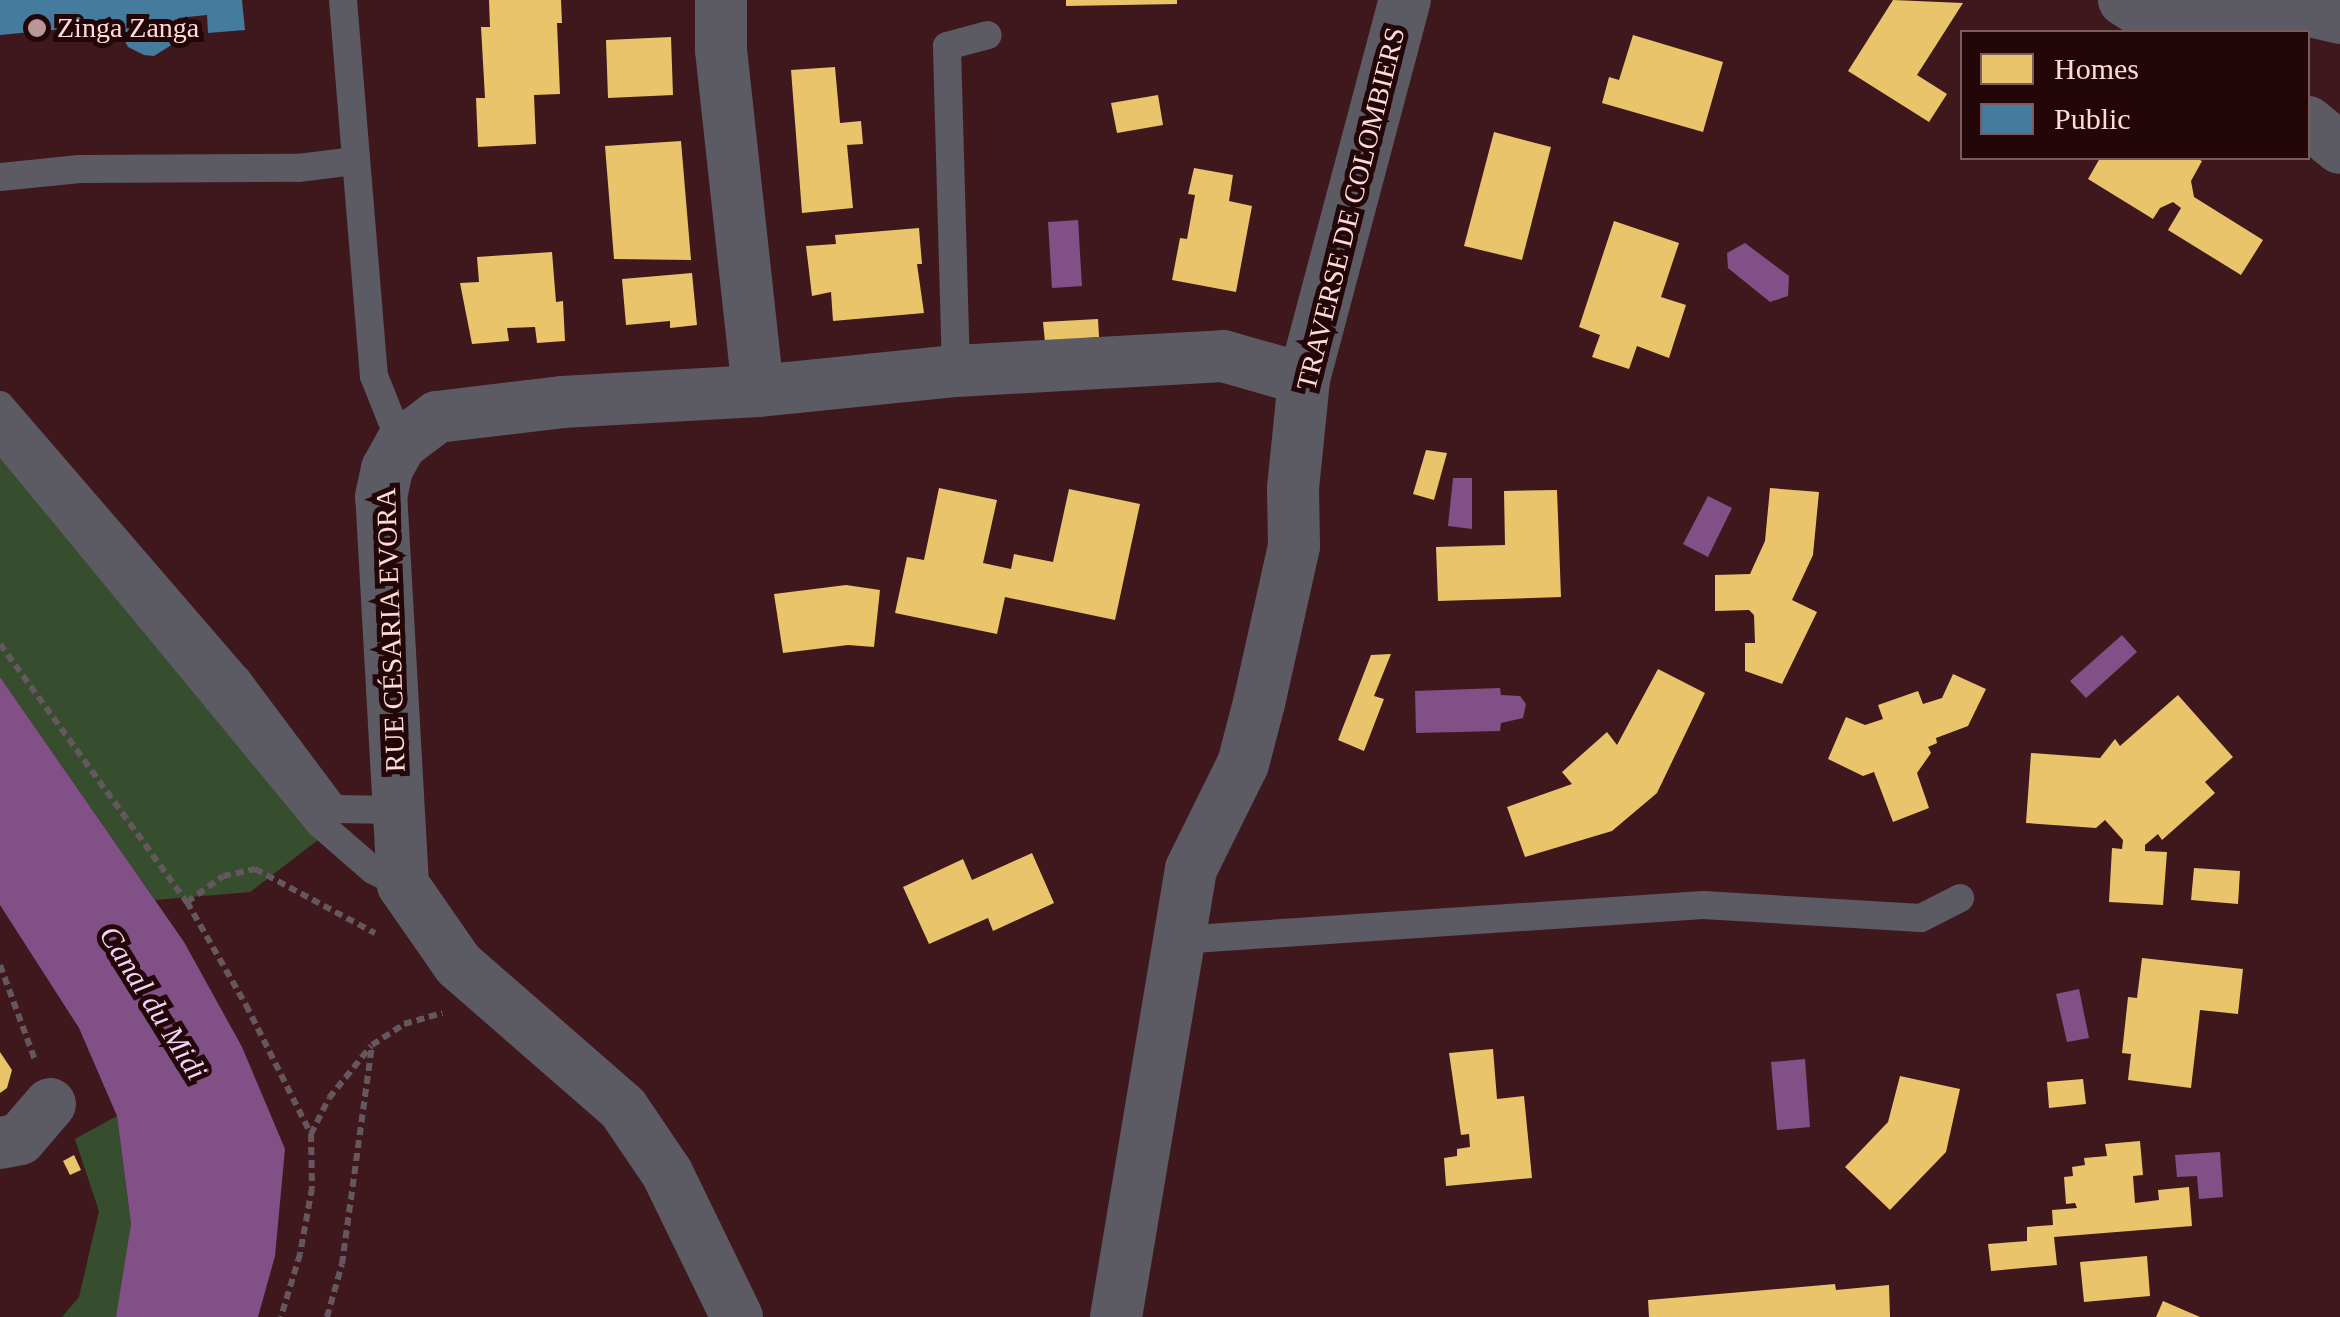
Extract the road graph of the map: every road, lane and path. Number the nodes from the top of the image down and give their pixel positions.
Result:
1 (343, 0) edge
2 (721, 0) edge
3 (1405, 0) edge
4 (2124, 0) edge
5 (2181, 0) edge
6 (2340, 18) edge
7 (2171, 30) edge
8 (988, 35) dead end
9 (2340, 110) edge
10 (2310, 118) edge
11 (2310, 121) edge
12 (2340, 148) edge
13 (354, 162) junction
14 (0, 177) edge
15 (956, 371) junction
16 (1304, 380) junction
17 (758, 391) junction
18 (0, 405) edge
19 (0, 436) edge
20 (401, 444) junction
21 (0, 644) edge
22 (398, 810) junction
23 (402, 885) junction
24 (1960, 898) dead end
25 (187, 902) junction
26 (384, 936) dead end
27 (1178, 940) junction
28 (0, 965) edge
29 (449, 1011) dead end
30 (372, 1045) junction
31 (50, 1104) joint
32 (311, 1134) junction
33 (0, 1142) edge
34 (281, 1317) edge
35 (327, 1317) edge
36 (736, 1317) edge
37 (1116, 1317) edge

1 - 13 lane
2 - 17 street
3 - 16 street, TRAVERSE DE COLOMBIERS
4 - 7 street
5 - 6 street
8 - 15 lane
9 - 10 street
11 - 12 street
13 - 14 lane
13 - 20 lane
15 - 16 street
15 - 17 street
16 - 27 street, TRAVERSE DE COLOMBIERS
17 - 20 street
18 - 22 lane
19 - 23 lane
20 - 22 street, RUE CÉSARIA EVORA
21 - 25 path
22 - 23 street, RUE CÉSARIA EVORA
23 - 36 street
24 - 27 lane
25 - 26 path
25 - 32 path
27 - 37 street, TRAVERSE DE COLOMBIERS
28 - 31 path
29 - 30 path
30 - 32 path
30 - 35 path
31 - 33 street
32 - 34 path

